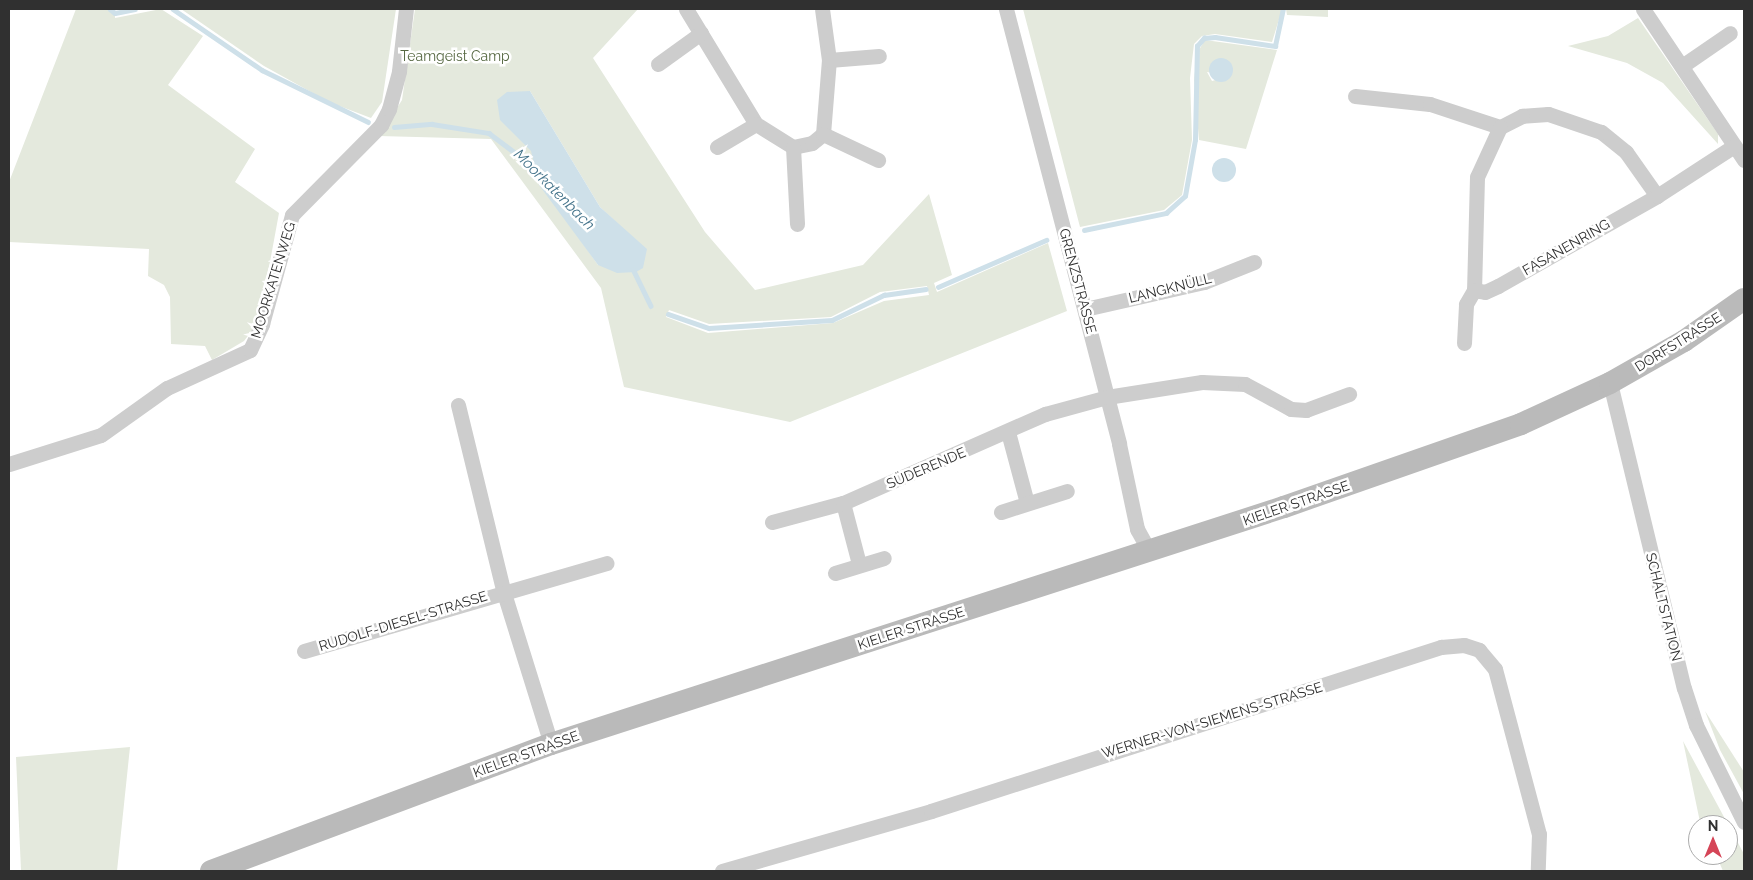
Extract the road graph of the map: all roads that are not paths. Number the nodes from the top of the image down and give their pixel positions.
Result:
1 (406, 9) edge
2 (686, 9) edge
3 (822, 9) edge
4 (1006, 9) edge
5 (1643, 9) edge
6 (1730, 33) dead end
7 (701, 34) junction
8 (879, 56) dead end
9 (829, 60) junction
10 (658, 64) dead end
11 (1682, 66) junction
12 (1355, 96) dead end
13 (756, 124) junction
14 (1500, 128) junction
15 (823, 134) junction
16 (793, 146) junction
17 (1734, 146) junction
18 (716, 147) dead end
19 (878, 160) dead end
20 (1744, 160) edge
21 (1657, 196) junction
22 (797, 224) dead end
23 (1254, 262) dead end
24 (1474, 290) junction
25 (1744, 299) edge
26 (1085, 309) junction
27 (1464, 343) dead end
28 (1610, 383) junction
29 (1349, 394) dead end
30 (1107, 397) junction
31 (458, 405) dead end
32 (1008, 432) junction
33 (9, 464) edge
34 (1067, 491) dead end
35 (843, 503) junction
36 (1027, 503) junction
37 (1001, 512) dead end
38 (772, 522) dead end
39 (1149, 552) junction
40 (884, 558) dead end
41 (606, 562) dead end
42 (859, 564) junction
43 (835, 573) dead end
44 (503, 590) junction
45 (304, 651) dead end
46 (551, 744) junction
47 (1744, 822) edge
48 (211, 871) edge
49 (722, 871) edge
50 (1538, 871) edge

1 - 33 street, MOORKATENWEG
2 - 7 street
3 - 9 street
4 - 26 street, GRENZSTRASSE
5 - 11 street
6 - 11 street
7 - 10 street
7 - 13 street
8 - 9 street
9 - 15 street
11 - 17 street
12 - 14 street
13 - 16 street
13 - 18 street
14 - 21 street
14 - 24 street
15 - 16 street
15 - 19 street
16 - 22 street
17 - 20 street
17 - 21 street, FASANENRING
21 - 24 street, FASANENRING
23 - 26 street, LANGKNÜLL
24 - 27 street
25 - 28 street, DORFSTRASSE
26 - 30 street, GRENZSTRASSE
28 - 39 street, KIELER STRASSE
28 - 47 street, SCHALTSTATION
29 - 30 street, SÜDERENDE
30 - 32 street, SÜDERENDE
30 - 39 street, GRENZSTRASSE
31 - 44 street, RUDOLF-DIESEL-STRASSE
32 - 35 street, SÜDERENDE
32 - 36 street
34 - 36 street
35 - 38 street, SÜDERENDE
35 - 42 street
36 - 37 street
39 - 46 street, KIELER STRASSE
40 - 42 street
41 - 44 street, RUDOLF-DIESEL-STRASSE
42 - 43 street
44 - 45 street, RUDOLF-DIESEL-STRASSE
44 - 46 street, RUDOLF-DIESEL-STRASSE
46 - 48 street, KIELER STRASSE
49 - 50 street, WERNER-VON-SIEMENS-STRASSE

